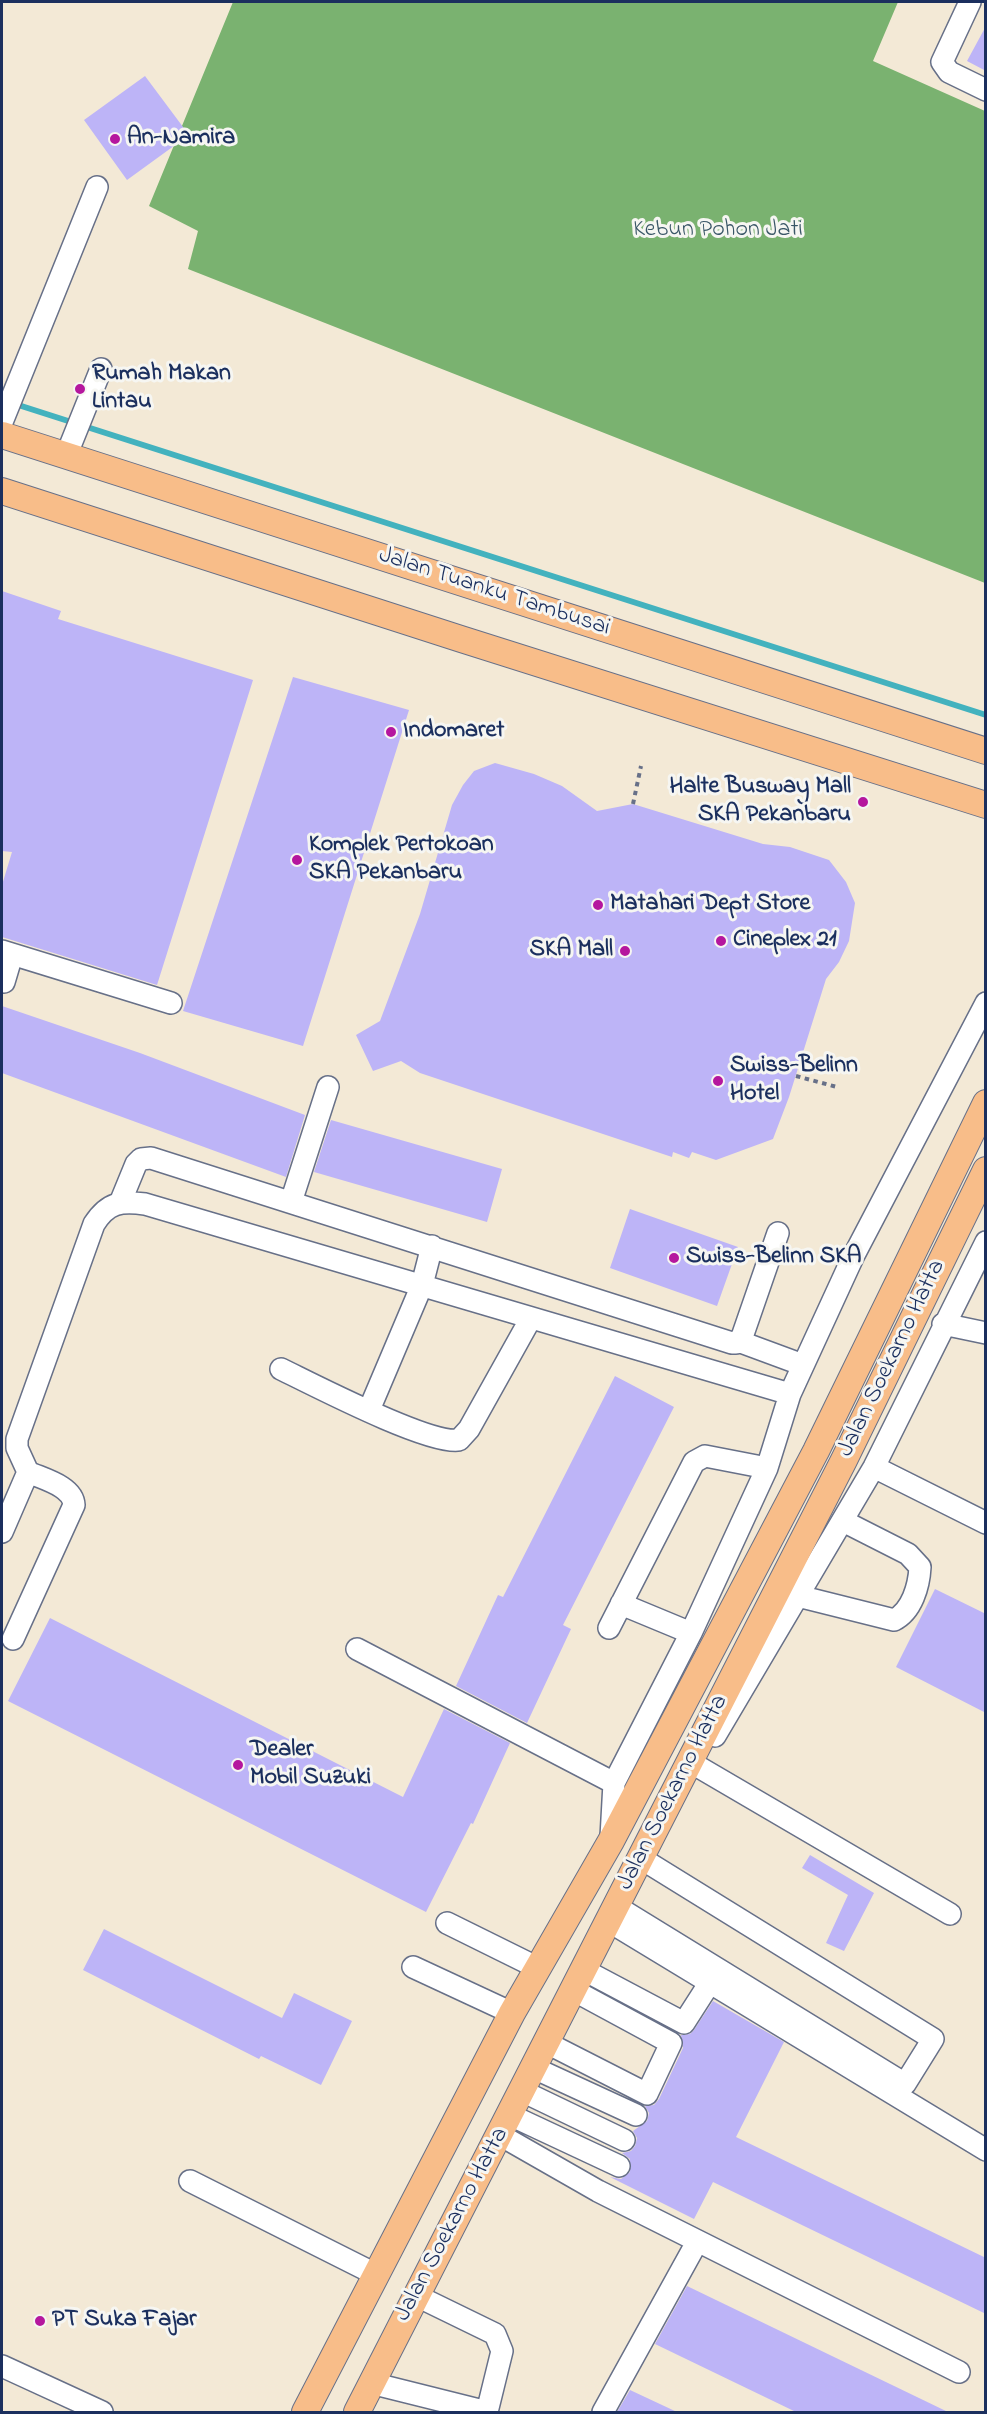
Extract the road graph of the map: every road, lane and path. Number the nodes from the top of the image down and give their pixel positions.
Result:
1 (970, 2) edge
2 (986, 90) edge
3 (97, 188) dead end
4 (101, 369) dead end
5 (2, 422) edge
6 (2, 435) edge
7 (66, 456) junction
8 (2, 490) edge
9 (986, 750) edge
10 (640, 766) dead end
11 (633, 804) dead end
12 (986, 805) edge
13 (7, 953) edge
14 (4, 982) dead end
15 (171, 1003) dead end
16 (986, 1003) edge
17 (796, 1076) dead end
18 (837, 1087) dead end
19 (328, 1088) dead end
20 (986, 1103) edge
21 (986, 1170) edge
22 (291, 1202) junction
23 (120, 1203) junction
24 (777, 1233) dead end
25 (986, 1242) edge
26 (432, 1246) junction
27 (422, 1285) junction
28 (531, 1318) junction
29 (943, 1324) junction
30 (986, 1334) edge
31 (738, 1341) junction
32 (804, 1365) junction
33 (281, 1370) dead end
34 (790, 1394) junction
35 (369, 1410) junction
36 (874, 1467) junction
37 (767, 1468) junction
38 (28, 1472) junction
39 (843, 1521) junction
40 (986, 1523) edge
41 (2, 1532) edge
42 (798, 1596) junction
43 (621, 1604) junction
44 (609, 1628) dead end
45 (691, 1633) junction
46 (13, 1639) dead end
47 (357, 1649) dead end
48 (697, 1766) junction
49 (614, 1783) junction
50 (611, 1841) junction
51 (642, 1859) junction
52 (618, 1905) junction
53 (950, 1914) dead end
54 (447, 1923) dead end
55 (413, 1967) dead end
56 (537, 1968) junction
57 (579, 1980) junction
58 (709, 1983) junction
59 (512, 2013) junction
60 (547, 2043) junction
61 (534, 2068) junction
62 (522, 2091) junction
63 (636, 2115) dead end
64 (505, 2125) junction
65 (624, 2140) dead end
66 (986, 2150) edge
67 (619, 2166) dead end
68 (190, 2181) dead end
69 (697, 2242) junction
70 (377, 2275) junction
71 (415, 2295) junction
72 (2, 2366) edge
73 (959, 2372) dead end
74 (371, 2382) junction
75 (102, 2412) edge
76 (305, 2412) edge
77 (357, 2412) edge
78 (487, 2412) edge
79 (603, 2412) edge

1 - 2 street
3 - 5 street
4 - 7 street
6 - 7 main road, Jalan Tuanku Tambusai
7 - 9 main road, Jalan Tuanku Tambusai
8 - 12 main road
10 - 11 path
13 - 14 street
13 - 15 street
16 - 32 street, Jalan Soekarno Hatta
17 - 18 path
19 - 22 street
20 - 50 main road, Jalan Soekarno Hatta
21 - 52 main road, Jalan Soekarno Hatta
22 - 23 street
22 - 26 street
23 - 27 street
23 - 38 street
24 - 31 street
25 - 29 street
26 - 27 street
26 - 31 street
27 - 28 street
27 - 35 street
28 - 34 street
28 - 35 street
29 - 30 street
29 - 36 street
31 - 32 street
32 - 34 street, Jalan Soekarno Hatta
33 - 35 street
34 - 37 street, Jalan Soekarno Hatta
36 - 39 street
36 - 40 street
37 - 43 street
37 - 45 street, Jalan Soekarno Hatta
38 - 41 street
38 - 46 street
39 - 42 street
39 - 42 street
42 - 48 street
43 - 44 street
43 - 45 street
45 - 49 street, Jalan Soekarno Hatta
47 - 49 street
48 - 51 street
48 - 53 street
49 - 50 street, Jalan Soekarno Hatta
50 - 56 main road, Jalan Soekarno Hatta
51 - 52 street
51 - 52 street
52 - 57 main road, Jalan Soekarno Hatta
52 - 58 street
54 - 56 street
55 - 59 street
56 - 59 main road, Jalan Soekarno Hatta
57 - 58 street
57 - 60 main road, Jalan Soekarno Hatta
57 - 60 street
58 - 66 street
59 - 70 main road, Jalan Soekarno Hatta
60 - 61 main road, Jalan Soekarno Hatta
61 - 62 main road, Jalan Soekarno Hatta
61 - 63 street
62 - 64 main road, Jalan Soekarno Hatta
62 - 65 street
64 - 67 street
64 - 69 street
64 - 71 main road, Jalan Soekarno Hatta
68 - 70 street
69 - 73 street
69 - 79 street
70 - 76 main road, Jalan Soekarno Hatta
71 - 74 main road, Jalan Soekarno Hatta
71 - 78 street
72 - 75 street
74 - 77 main road, Jalan Soekarno Hatta
74 - 78 street

